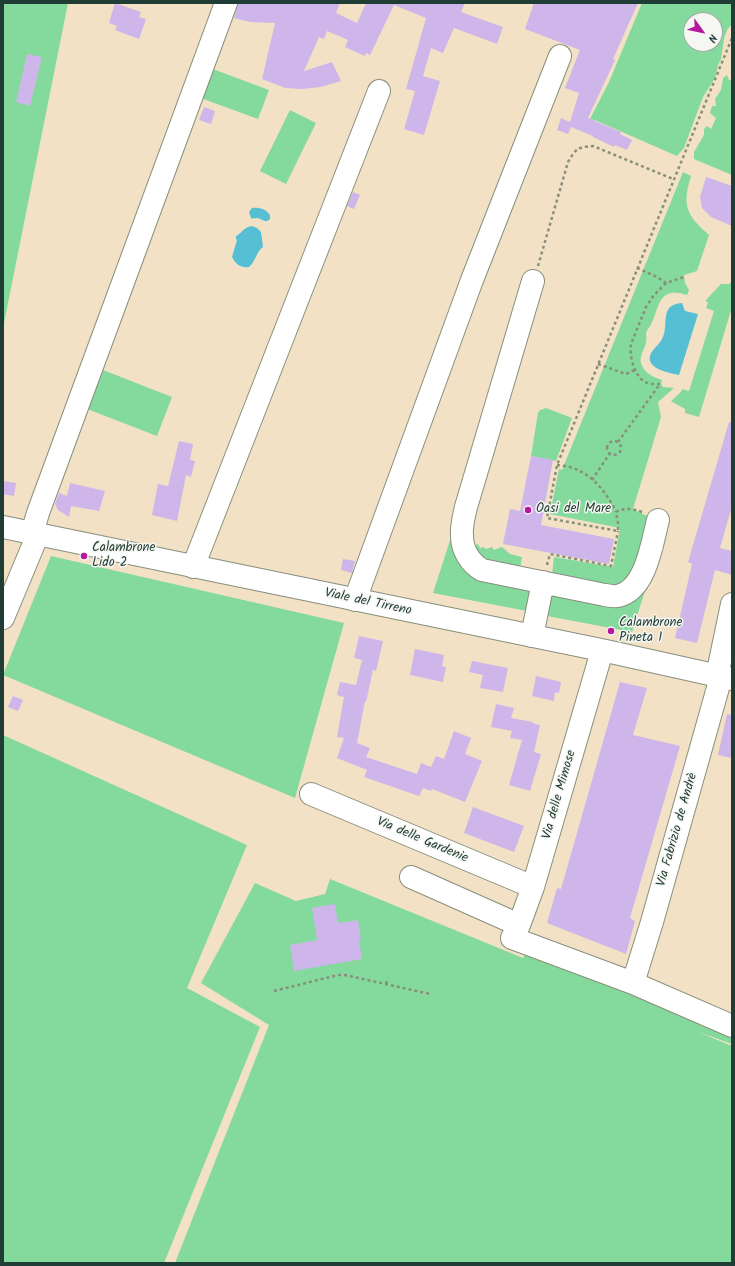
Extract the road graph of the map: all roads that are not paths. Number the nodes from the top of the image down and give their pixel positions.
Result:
1 (226, 3) edge
2 (560, 56) dead end
3 (379, 91) dead end
4 (533, 281) road end
5 (658, 520) road end
6 (3, 527) edge
7 (35, 534) junction
8 (193, 566) junction
9 (543, 582) junction
10 (355, 600) junction
11 (732, 604) edge
12 (3, 618) edge
13 (532, 636) junction
14 (602, 651) junction
15 (723, 677) edge
16 (311, 794) dead end
17 (411, 877) dead end
18 (533, 887) junction
19 (516, 931) junction
20 (632, 982) junction
21 (732, 1026) edge

1 - 7 street
2 - 10 street
3 - 8 street
4 - 9 street
5 - 9 street
6 - 7 street, Viale del Tirreno
7 - 8 street, Viale del Tirreno
7 - 12 street
8 - 10 street, Viale del Tirreno
9 - 13 street
10 - 13 street, Viale del Tirreno
11 - 15 street, Via Fabrizio de Andrè
13 - 14 street, Viale del Tirreno
14 - 15 street, Viale del Tirreno
14 - 18 street, Via delle Mimose
15 - 20 street, Via Fabrizio de Andrè
16 - 18 street, Via delle Gardenie
17 - 19 street
18 - 19 street, Via delle Mimose
19 - 20 street
20 - 21 street

